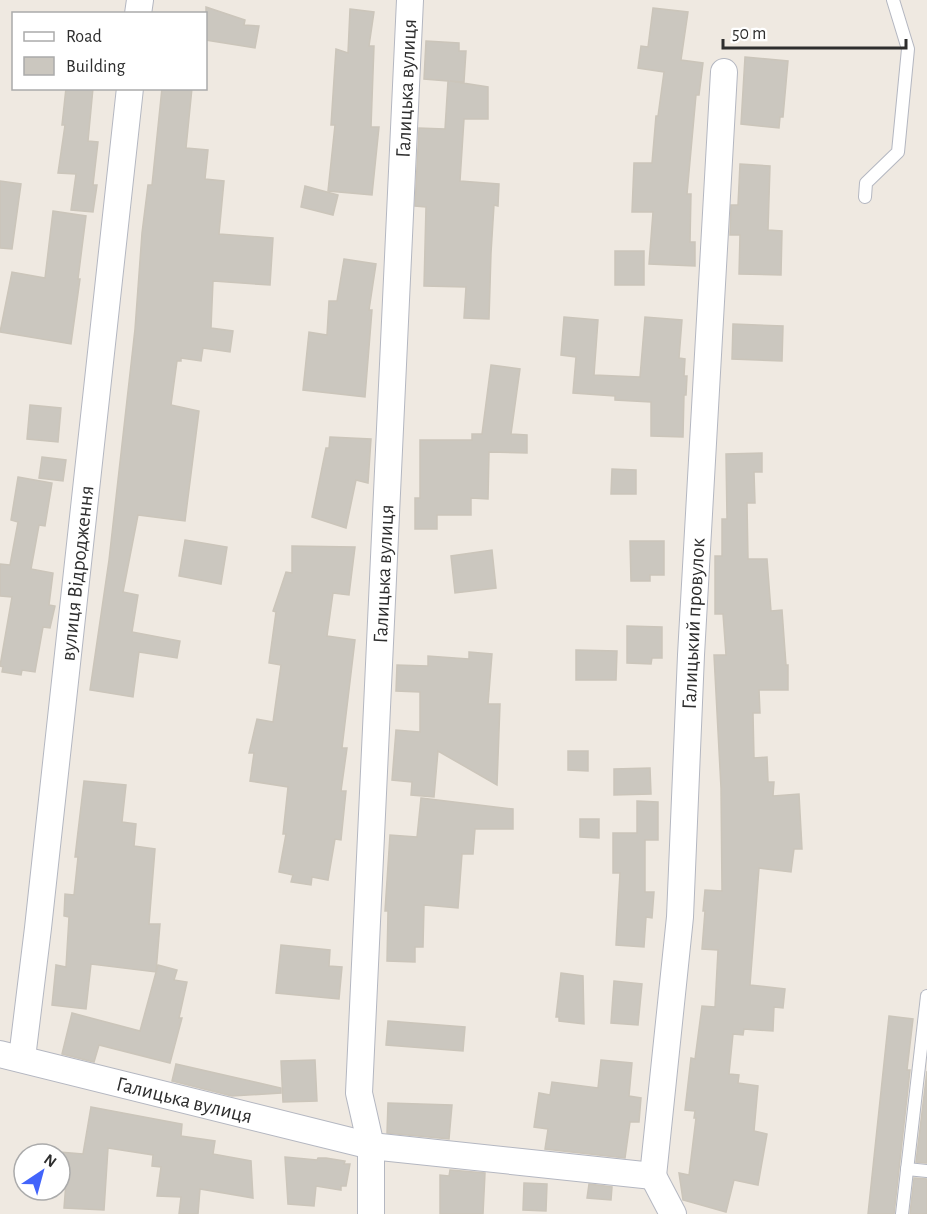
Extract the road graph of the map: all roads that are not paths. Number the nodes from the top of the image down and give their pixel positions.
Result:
1 (410, 0) edge
2 (893, 0) edge
3 (724, 72) dead end
4 (130, 90) edge
5 (865, 197) dead end
6 (927, 996) edge
7 (11, 1056) edge
8 (921, 1091) edge
9 (370, 1146) junction
10 (907, 1169) junction
11 (927, 1171) edge
12 (653, 1176) junction
13 (371, 1214) edge
14 (673, 1214) edge
15 (902, 1214) edge

1 - 9 street, Галицька вулиця
2 - 5 lane
3 - 12 street, Галицький провулок
4 - 7 street, вулиця Відродження
6 - 8 lane
7 - 9 street, Галицька вулиця
8 - 10 lane
9 - 12 street, Галицька вулиця
9 - 13 street, Галицька вулиця
10 - 11 lane
10 - 15 lane
12 - 14 street

